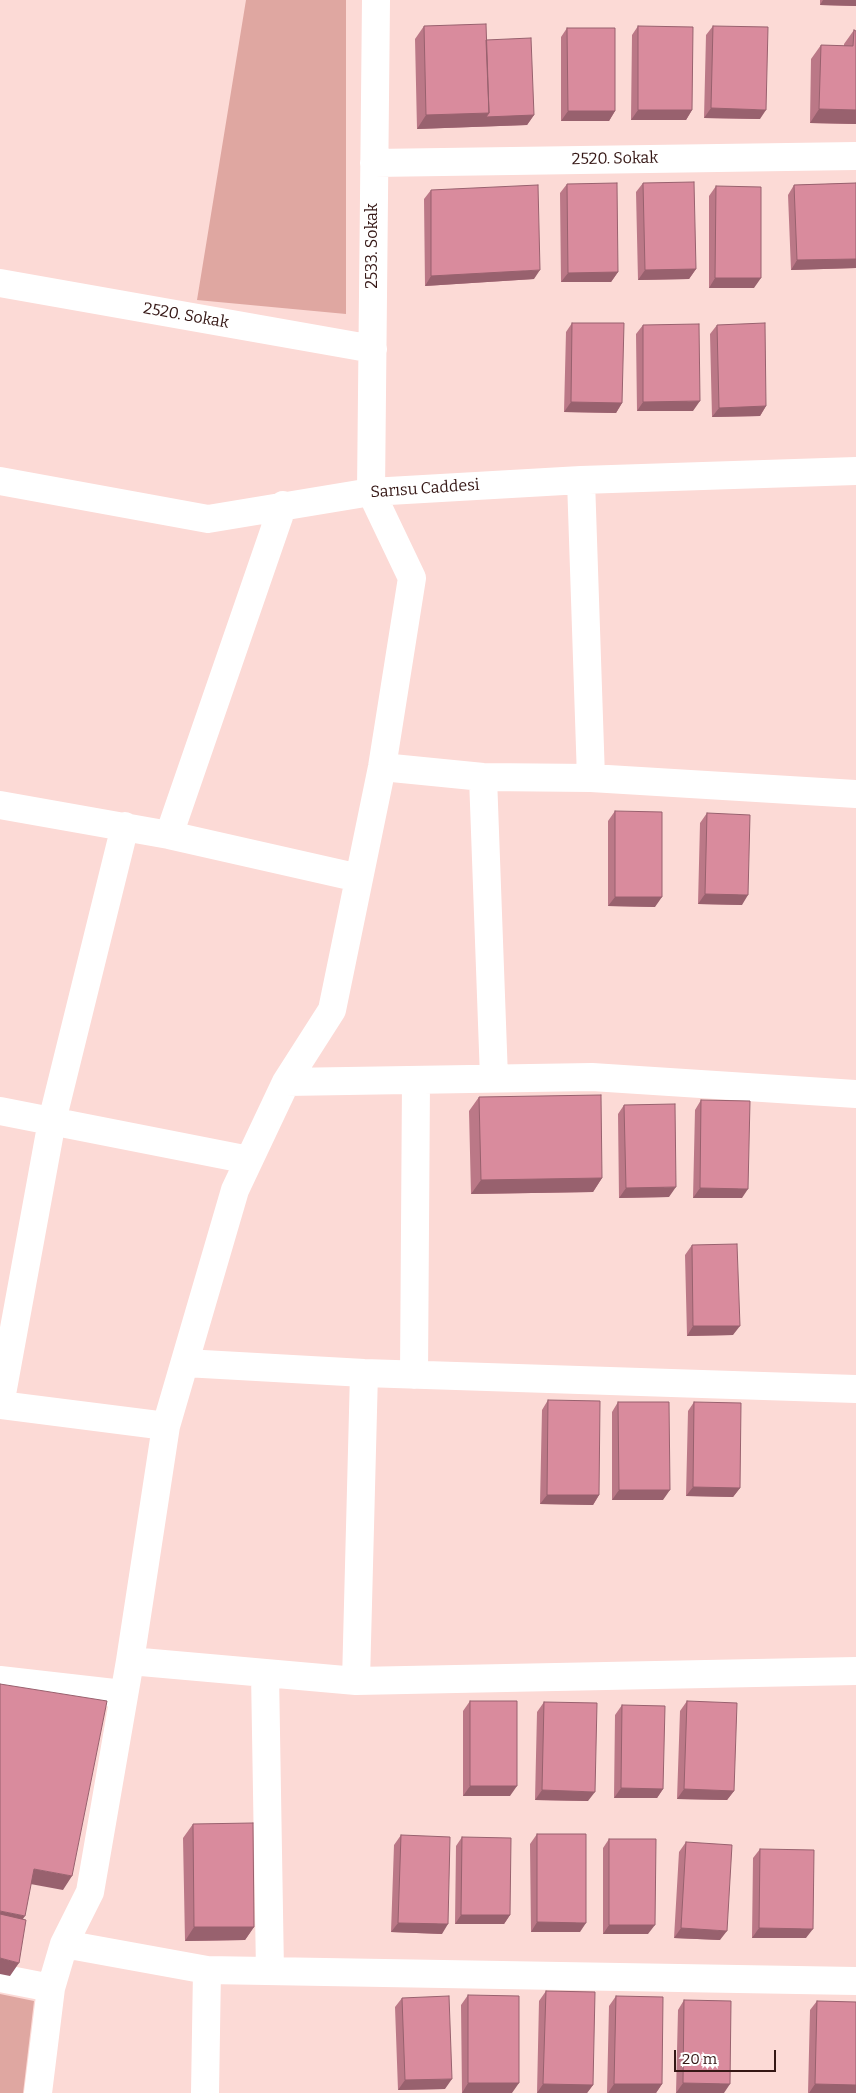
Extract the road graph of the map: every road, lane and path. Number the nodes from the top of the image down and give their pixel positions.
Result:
1 (376, 0) edge
2 (856, 156) edge
3 (374, 163) junction
4 (0, 283) edge
5 (373, 349) junction
6 (856, 471) edge
7 (581, 480) junction
8 (0, 481) edge
9 (371, 492) junction
10 (283, 506) junction
11 (382, 767) junction
12 (483, 777) junction
13 (591, 778) junction
14 (856, 794) edge
15 (0, 805) edge
16 (125, 826) junction
17 (169, 835) junction
18 (359, 878) junction
19 (494, 1078) junction
20 (416, 1080) junction
21 (286, 1082) junction
22 (856, 1094) edge
23 (0, 1110) edge
24 (52, 1121) junction
25 (249, 1160) junction
26 (185, 1363) junction
27 (364, 1373) junction
28 (414, 1375) junction
29 (856, 1389) edge
30 (166, 1426) junction
31 (130, 1661) junction
32 (856, 1671) edge
33 (265, 1673) junction
34 (0, 1680) edge
35 (356, 1681) junction
36 (123, 1694) junction
37 (64, 1944) junction
38 (207, 1970) junction
39 (270, 1971) junction
40 (0, 1978) edge
41 (856, 1981) edge
42 (51, 1988) junction
43 (38, 2093) edge
44 (204, 2093) edge

1 - 3 street, 2533. Sokak
2 - 3 street, 2520. Sokak
3 - 5 street, 2533. Sokak
4 - 5 street, 2520. Sokak
5 - 9 street, 2533. Sokak
6 - 7 street, Sarısu Caddesi
7 - 9 street, Sarısu Caddesi
7 - 13 street
8 - 10 street, Sarısu Caddesi
9 - 10 street, Sarısu Caddesi
9 - 11 street
10 - 17 street
11 - 12 street
11 - 18 street
12 - 13 street
12 - 19 street
13 - 14 street
15 - 16 street
16 - 17 street
16 - 24 street
17 - 18 street
18 - 21 street
19 - 20 street
19 - 22 street
20 - 21 street
20 - 28 street
21 - 25 street
23 - 24 street
24 - 25 street
24 - 30 street
25 - 26 street
26 - 27 street
26 - 30 street
27 - 28 street
27 - 35 street
28 - 29 street
30 - 31 street
31 - 33 street
31 - 36 street
32 - 35 street
33 - 35 street
33 - 39 street
34 - 36 street
36 - 37 street
37 - 38 street
37 - 42 street
38 - 39 street
38 - 44 street
39 - 41 street
40 - 42 street
42 - 43 street

